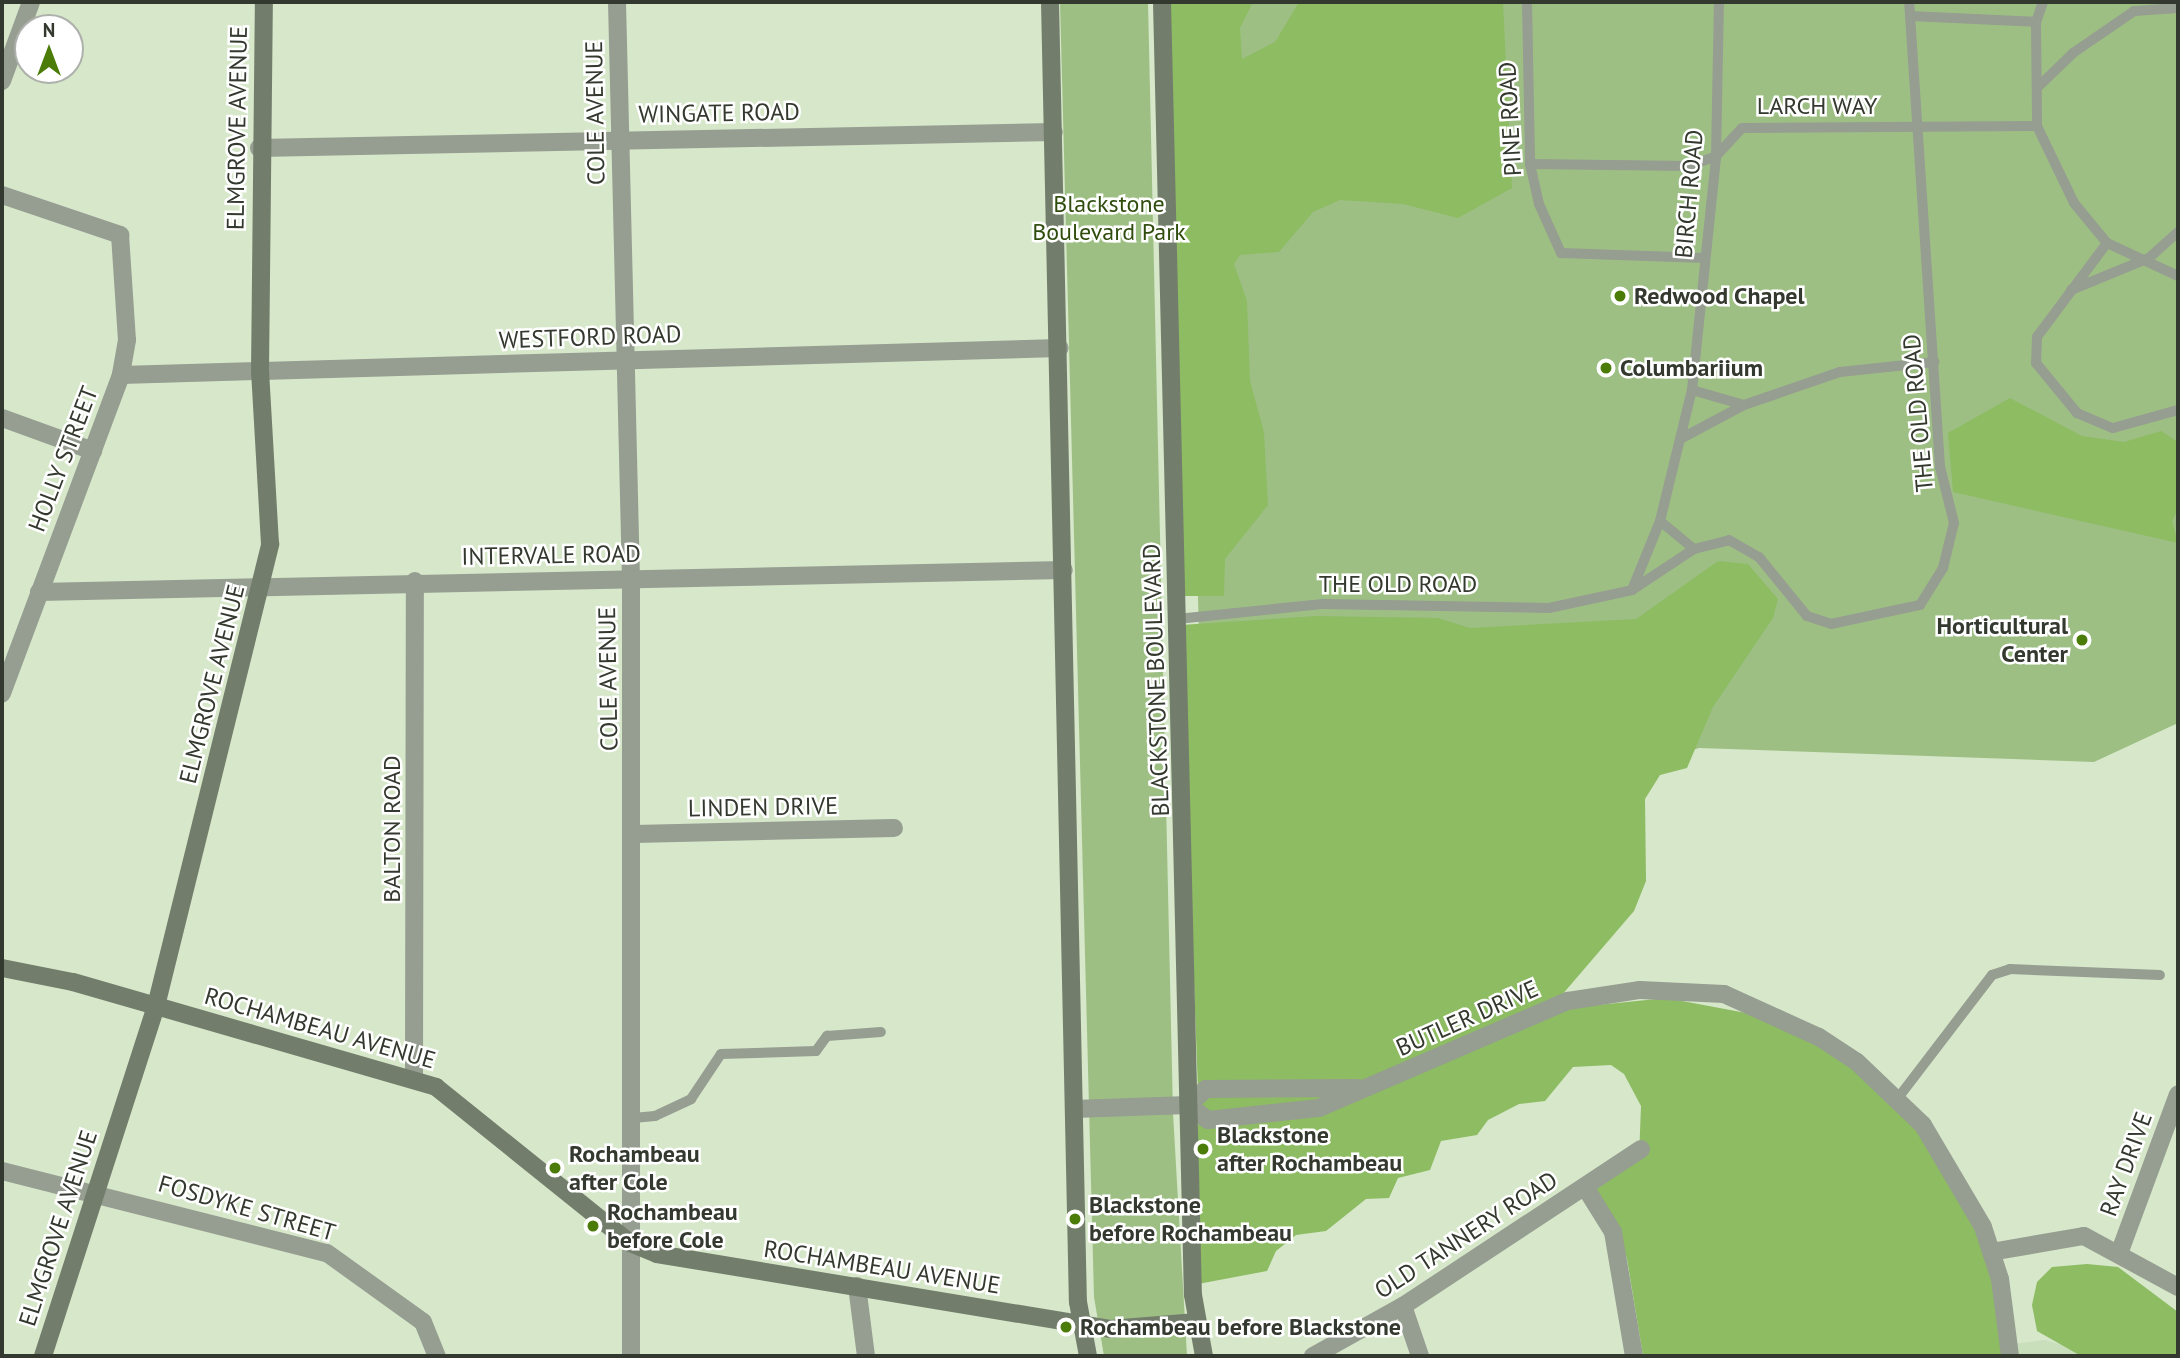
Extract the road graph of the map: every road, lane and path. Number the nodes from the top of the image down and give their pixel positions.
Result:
1 (31, 2) edge
2 (264, 2) edge
3 (617, 2) edge
4 (1050, 2) edge
5 (1162, 2) edge
6 (1527, 2) edge
7 (1719, 2) edge
8 (1909, 2) edge
9 (2043, 2) edge
10 (2178, 8) edge
11 (1910, 16) junction
12 (2036, 22) junction
13 (2, 81) edge
14 (2039, 86) junction
15 (1916, 126) junction
16 (2037, 126) junction
17 (1054, 132) junction
18 (619, 139) junction
19 (259, 148) junction
20 (1716, 156) junction
21 (1531, 164) junction
22 (2, 195) edge
23 (2178, 232) edge
24 (2107, 243) junction
25 (1704, 258) junction
26 (2149, 258) junction
27 (2178, 276) edge
28 (2070, 290) junction
29 (1060, 348) junction
30 (625, 360) junction
31 (1934, 362) junction
32 (260, 372) junction
33 (121, 374) junction
34 (1692, 390) junction
35 (1744, 405) junction
36 (2178, 410) edge
37 (2, 418) edge
38 (1682, 438) junction
39 (93, 451) junction
40 (1660, 521) junction
41 (1695, 549) junction
42 (1064, 570) junction
43 (631, 579) junction
44 (415, 581) junction
45 (1632, 590) junction
46 (39, 592) junction
47 (261, 592) junction
48 (1177, 619) junction
49 (10, 646) edge
50 (2, 693) edge
51 (894, 828) dead end
52 (634, 834) junction
53 (2, 968) edge
54 (2160, 975) dead end
55 (156, 1006) junction
56 (881, 1032) dead end
57 (414, 1077) junction
58 (1368, 1088) junction
59 (2178, 1094) edge
60 (1898, 1098) junction
61 (1188, 1105) junction
62 (1074, 1109) junction
63 (633, 1118) junction
64 (1641, 1149) dead end
65 (2, 1171) edge
66 (1585, 1187) junction
67 (95, 1191) junction
68 (630, 1242) junction
69 (2120, 1251) junction
70 (1992, 1252) junction
71 (857, 1286) junction
72 (2178, 1287) edge
73 (1403, 1306) junction
74 (1197, 1322) junction
75 (1082, 1325) junction
76 (43, 1356) edge
77 (437, 1356) edge
78 (631, 1356) edge
79 (866, 1356) edge
80 (1088, 1356) edge
81 (1204, 1356) edge
82 (1313, 1356) edge
83 (1420, 1356) edge
84 (1634, 1356) edge
85 (2010, 1356) edge

1 - 13 street
2 - 19 main road, ELMGROVE AVENUE
3 - 18 street, COLE AVENUE
4 - 17 main road
5 - 48 main road, BLACKSTONE BOULEVARD
6 - 21 lane, PINE ROAD
7 - 20 lane, BIRCH ROAD
8 - 11 lane, THE OLD ROAD
9 - 12 lane
10 - 14 lane
11 - 12 lane
11 - 15 lane, THE OLD ROAD
12 - 14 lane
14 - 16 lane
15 - 16 lane, LARCH WAY
15 - 20 lane, LARCH WAY
15 - 31 lane, THE OLD ROAD
16 - 24 lane
17 - 18 street, WINGATE ROAD
17 - 29 main road
18 - 19 street, WINGATE ROAD
18 - 30 street, COLE AVENUE
19 - 32 main road, ELMGROVE AVENUE
20 - 21 lane
20 - 25 lane, BIRCH ROAD
21 - 25 lane, PINE ROAD
22 - 33 street, HOLLY STREET
23 - 26 lane
24 - 26 lane
24 - 28 lane
25 - 34 lane, BIRCH ROAD
26 - 27 lane
26 - 28 lane
28 - 36 lane
29 - 30 street, WESTFORD ROAD
29 - 42 main road
30 - 32 street, WESTFORD ROAD
30 - 43 street, COLE AVENUE
31 - 35 lane
31 - 41 lane, THE OLD ROAD
32 - 33 street, WESTFORD ROAD
32 - 47 main road, ELMGROVE AVENUE
33 - 39 street, HOLLY STREET
34 - 35 lane
34 - 38 lane, BIRCH ROAD
35 - 38 lane
37 - 39 street
38 - 40 lane, BIRCH ROAD
39 - 46 street, HOLLY STREET
40 - 41 lane
40 - 45 lane, BIRCH ROAD
41 - 45 lane, THE OLD ROAD
42 - 43 street, INTERVALE ROAD
42 - 62 main road
43 - 44 street, INTERVALE ROAD
43 - 52 street, COLE AVENUE
44 - 47 street, INTERVALE ROAD
44 - 57 street, BALTON ROAD
45 - 48 lane, THE OLD ROAD
46 - 47 street, INTERVALE ROAD
46 - 49 street, HOLLY STREET
47 - 55 main road, ELMGROVE AVENUE
48 - 61 main road, BLACKSTONE BOULEVARD
49 - 50 street, HOLLY STREET
51 - 52 street, LINDEN DRIVE
52 - 63 street, COLE AVENUE
53 - 55 main road, ROCHAMBEAU AVENUE
54 - 60 lane
55 - 57 main road, ROCHAMBEAU AVENUE
55 - 67 main road, ELMGROVE AVENUE
56 - 63 lane
57 - 68 main road, ROCHAMBEAU AVENUE
58 - 60 street, BUTLER DRIVE
58 - 61 street, BUTLER DRIVE
58 - 61 street, BUTLER DRIVE
59 - 69 street, RAY DRIVE
60 - 70 street, BUTLER DRIVE
61 - 62 street, BUTLER DRIVE
61 - 74 main road, BLACKSTONE BOULEVARD
62 - 75 main road
63 - 68 street, COLE AVENUE
64 - 66 street, OLD TANNERY ROAD
65 - 67 street, FOSDYKE STREET
66 - 73 street, OLD TANNERY ROAD
66 - 84 street
67 - 76 main road, ELMGROVE AVENUE
67 - 77 street, FOSDYKE STREET
68 - 71 main road, ROCHAMBEAU AVENUE
68 - 78 street, COLE AVENUE
69 - 70 street, RAY DRIVE
69 - 72 street, RAY DRIVE
70 - 85 street, BUTLER DRIVE
71 - 75 main road, ROCHAMBEAU AVENUE
71 - 79 street
73 - 82 street, OLD TANNERY ROAD
73 - 83 street
74 - 75 main road, ROCHAMBEAU AVENUE
74 - 81 main road, BLACKSTONE BOULEVARD
75 - 80 main road

